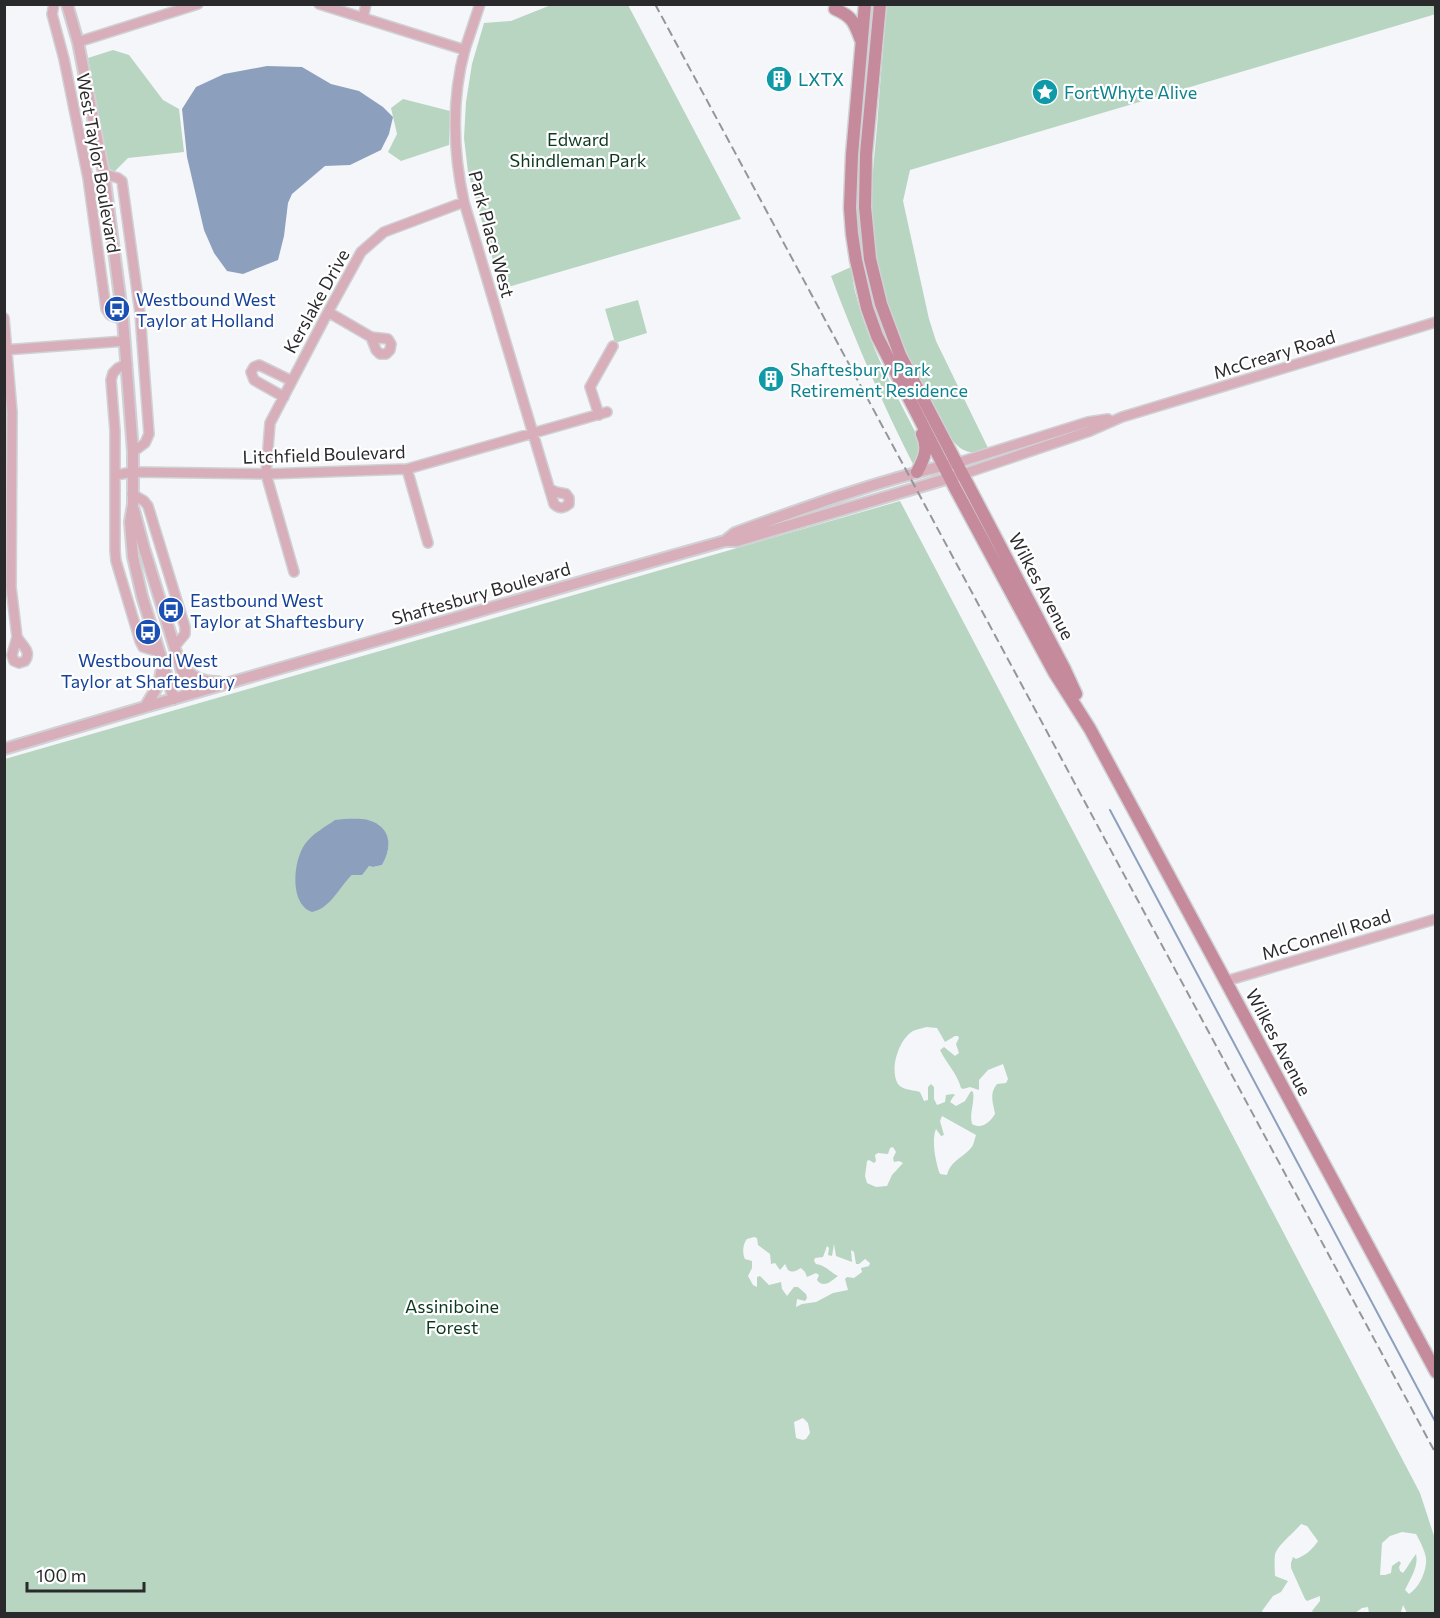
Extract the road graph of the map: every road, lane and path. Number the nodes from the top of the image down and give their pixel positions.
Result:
1 (54, 4) edge
2 (67, 4) edge
3 (198, 4) edge
4 (319, 4) edge
5 (366, 4) edge
6 (480, 4) edge
7 (865, 4) edge
8 (880, 4) edge
9 (835, 9) dead end
10 (363, 18) junction
11 (78, 42) junction
12 (862, 43) junction
13 (465, 50) junction
14 (104, 174) junction
15 (464, 202) junction
16 (328, 312) junction
17 (4, 318) edge
18 (123, 320) junction
19 (1436, 322) edge
20 (371, 337) dead end
21 (125, 341) junction
22 (613, 346) dead end
23 (6, 350) edge
24 (127, 364) junction
25 (292, 381) junction
26 (906, 393) junction
27 (284, 397) junction
28 (533, 434) junction
29 (133, 452) junction
30 (955, 467) junction
31 (407, 470) junction
32 (133, 472) junction
33 (916, 472) junction
34 (266, 474) junction
35 (116, 476) junction
36 (950, 478) junction
37 (550, 489) dead end
38 (133, 499) junction
39 (725, 541) junction
40 (428, 543) dead end
41 (294, 572) dead end
42 (8, 575) edge
43 (17, 637) dead end
44 (176, 652) junction
45 (160, 657) junction
46 (233, 682) junction
47 (189, 694) junction
48 (174, 699) junction
49 (145, 707) junction
50 (1090, 729) junction
51 (4, 749) edge
52 (1436, 919) edge
53 (1226, 981) junction
54 (1436, 1372) edge

1 - 18 street, West Taylor Boulevard
2 - 11 street, West Taylor Boulevard
3 - 11 street
4 - 10 street
5 - 10 street
6 - 13 street, Park Place West
7 - 12 main road
8 - 30 main road
9 - 12 main road
10 - 13 street
11 - 14 street, West Taylor Boulevard
12 - 26 main road
13 - 15 street, Park Place West
14 - 18 street, West Taylor Boulevard
14 - 29 street, West Taylor Boulevard
15 - 16 street, Kerslake Drive
15 - 28 street, Park Place West
16 - 20 street
16 - 25 street, Kerslake Drive
17 - 23 street
18 - 21 street, West Taylor Boulevard
19 - 30 street, McCreary Road
21 - 23 street
21 - 24 street, West Taylor Boulevard
22 - 28 street, Litchfield Boulevard
23 - 42 street
24 - 29 street, West Taylor Boulevard
24 - 35 street
25 - 27 street, Kerslake Drive
25 - 27 street
26 - 30 main road
26 - 33 main road
27 - 34 street, Kerslake Drive
28 - 31 street, Litchfield Boulevard
28 - 37 street, Park Place West
29 - 32 street, West Taylor Boulevard
30 - 33 street, Shaftesbury Boulevard
30 - 36 main road, Wilkes Avenue
30 - 50 main road, Wilkes Avenue
31 - 34 street, Litchfield Boulevard
31 - 40 street
32 - 34 street, Litchfield Boulevard
32 - 35 street, Litchfield Boulevard
32 - 38 street, West Taylor Boulevard
33 - 39 street, Shaftesbury Boulevard
34 - 41 street
35 - 45 street
36 - 39 street, Shaftesbury Boulevard
36 - 50 main road, Wilkes Avenue
38 - 44 street, West Taylor Boulevard
38 - 44 street
38 - 45 street, West Taylor Boulevard
39 - 46 street, Shaftesbury Boulevard
42 - 43 street
44 - 46 street
44 - 47 street, West Taylor Boulevard
45 - 48 street, West Taylor Boulevard
45 - 49 street
46 - 47 street, Shaftesbury Boulevard
47 - 48 street, Shaftesbury Boulevard
48 - 49 street, Shaftesbury Boulevard
49 - 51 street, Shaftesbury Boulevard
50 - 53 main road, Wilkes Avenue
52 - 53 street, McConnell Road
53 - 54 main road, Wilkes Avenue

